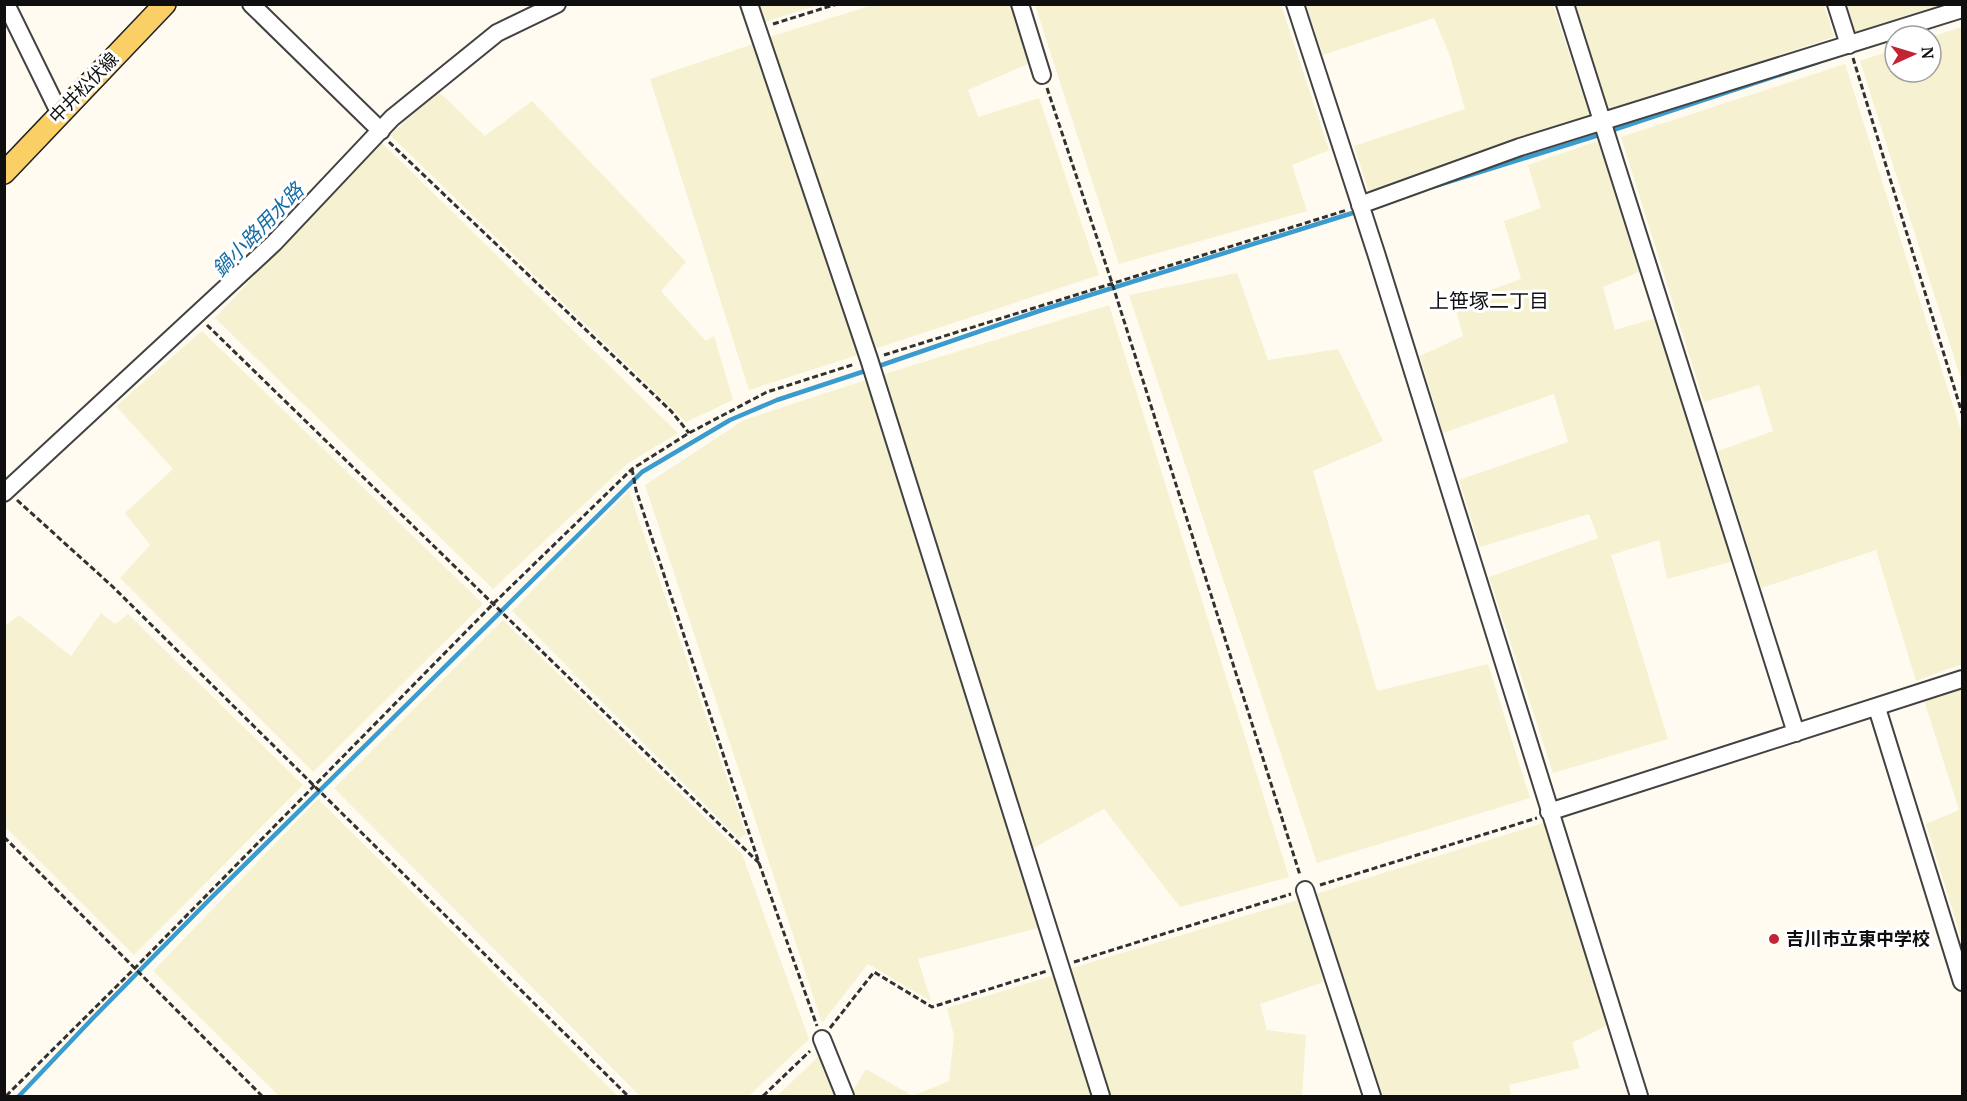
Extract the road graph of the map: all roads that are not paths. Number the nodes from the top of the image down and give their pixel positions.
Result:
1 (6, 4) edge
2 (165, 4) edge
3 (251, 4) edge
4 (556, 4) edge
5 (749, 4) edge
6 (1020, 4) edge
7 (1295, 4) edge
8 (1565, 4) edge
9 (1836, 4) edge
10 (1962, 9) edge
11 (1849, 45) junction
12 (1042, 75) road end
13 (60, 114) junction
14 (1603, 121) junction
15 (381, 131) junction
16 (4, 173) edge
17 (1360, 206) junction
18 (5, 491) edge
19 (1962, 679) edge
20 (1876, 708) junction
21 (1796, 733) junction
22 (1550, 813) junction
23 (1305, 890) road end
24 (1962, 982) edge
25 (822, 1039) road end
26 (845, 1096) edge
27 (1101, 1096) edge
28 (1372, 1096) edge
29 (1640, 1096) edge

1 - 13 street
2 - 13 main road, 中井松伏線
3 - 15 street
4 - 15 street
5 - 27 street
6 - 12 street
7 - 17 street
8 - 14 street
9 - 11 street
10 - 11 street
11 - 14 street
13 - 16 main road, 中井松伏線
14 - 17 street
14 - 21 street
15 - 18 street
17 - 22 street
19 - 20 street
20 - 21 street
20 - 24 street
21 - 22 street
22 - 29 street
23 - 28 street
25 - 26 street

